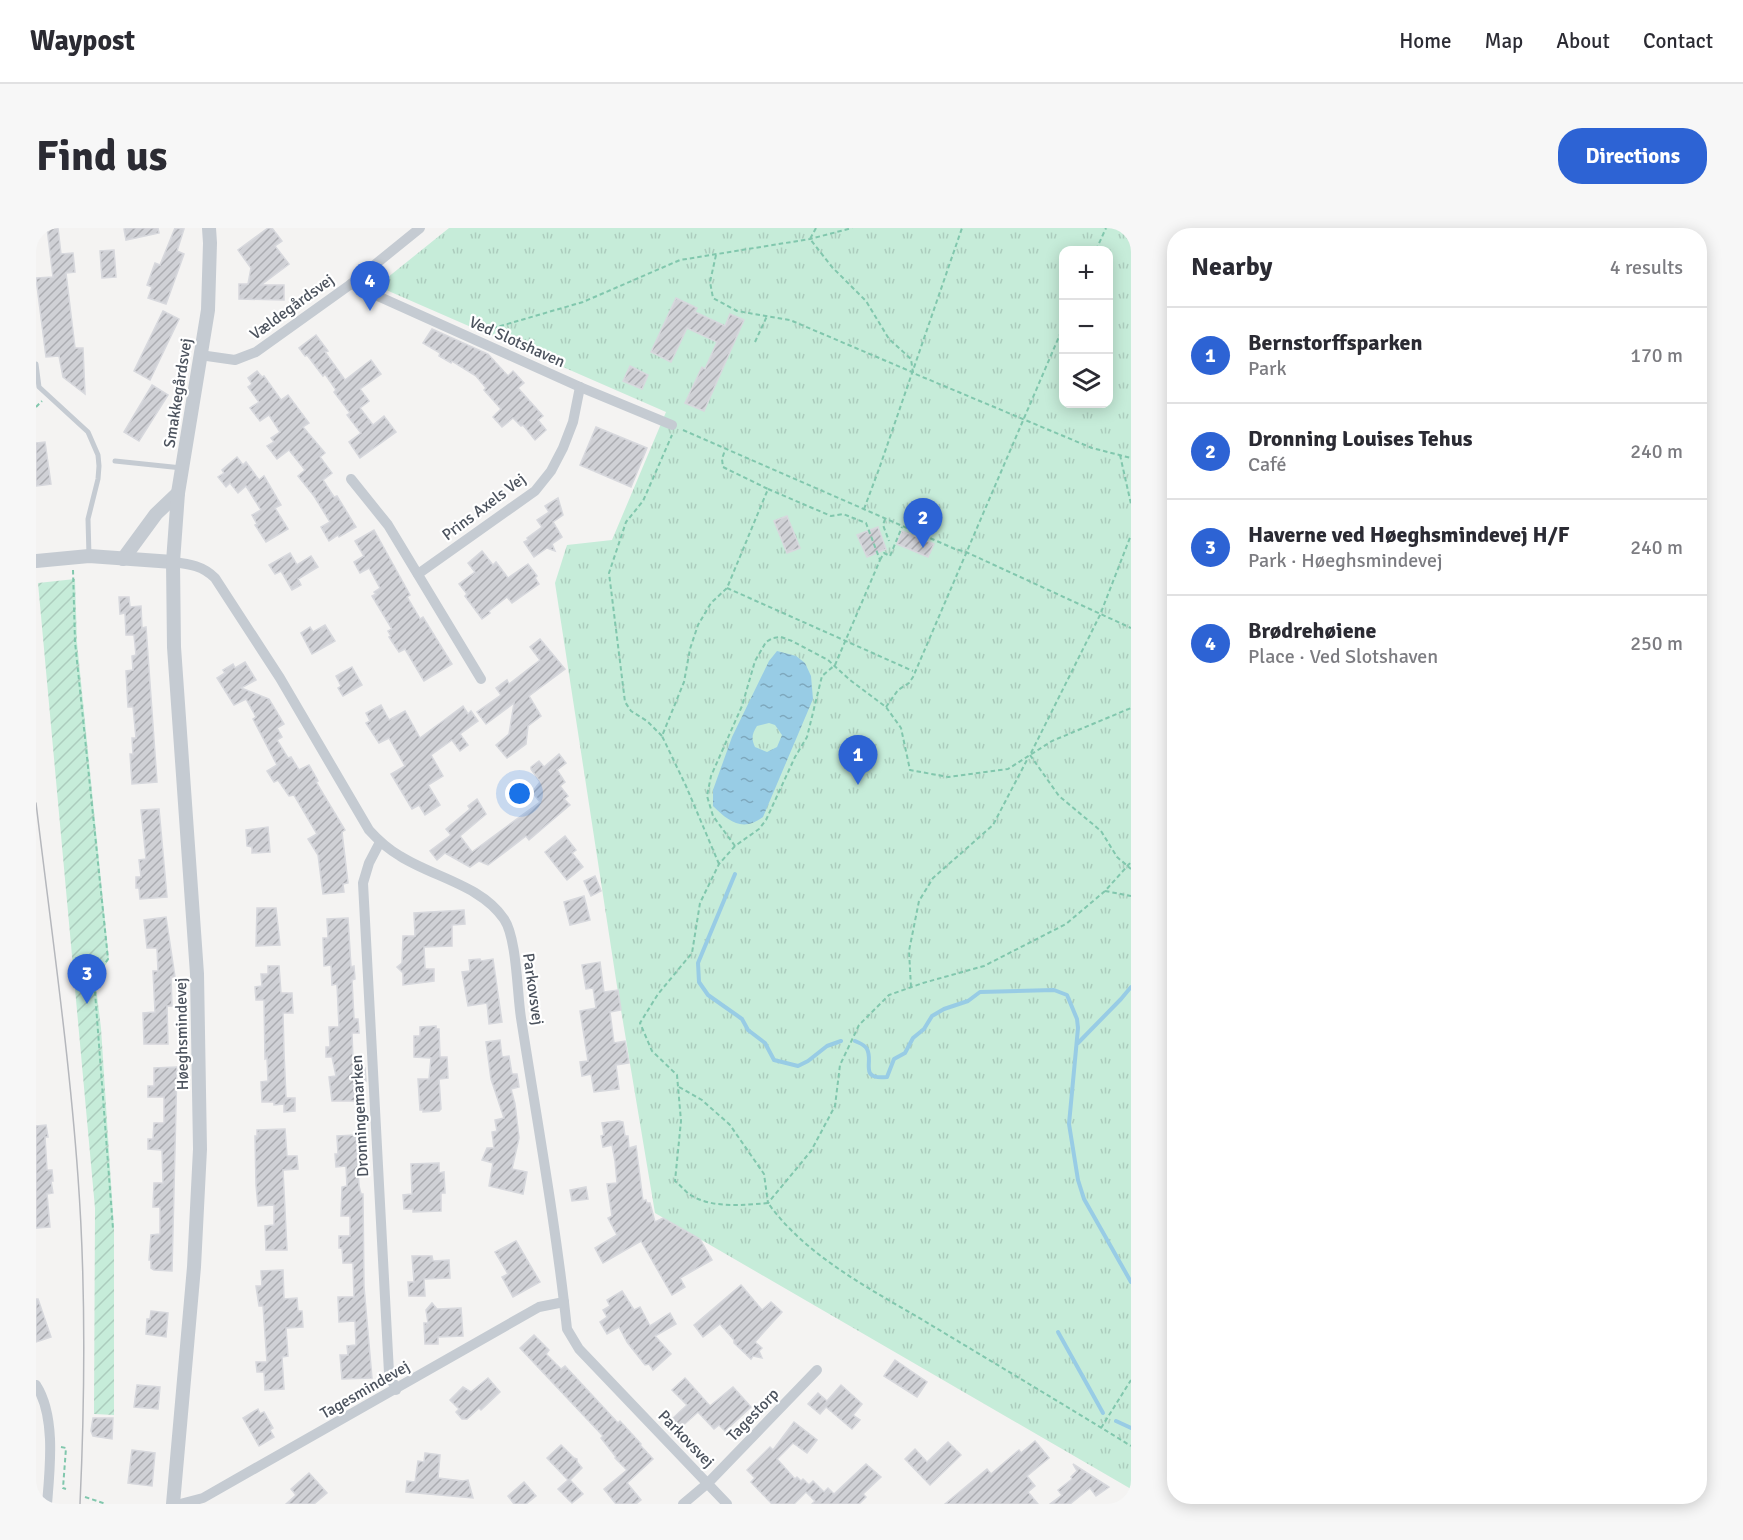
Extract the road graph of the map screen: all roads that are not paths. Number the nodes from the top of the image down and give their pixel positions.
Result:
1 (209, 228) edge
2 (420, 228) edge
3 (351, 284) junction
4 (200, 356) junction
5 (36, 364) edge
6 (580, 387) junction
7 (672, 425) dead end
8 (115, 461) dead end
9 (182, 468) junction
10 (351, 479) dead end
11 (178, 493) junction
12 (89, 556) junction
13 (123, 559) junction
14 (36, 561) edge
15 (173, 562) junction
16 (418, 574) junction
17 (481, 680) dead end
18 (380, 842) junction
19 (564, 1302) junction
20 (817, 1370) dead end
21 (36, 1385) edge
22 (396, 1390) junction
23 (708, 1483) junction
24 (47, 1504) edge
25 (173, 1504) edge
26 (180, 1504) edge
27 (684, 1504) edge
28 (727, 1504) edge

1 - 4 street, Smakkegårdsvej
2 - 3 street, Vældegårdsvej
3 - 4 street, Vældegårdsvej
3 - 6 street, Ved Slotshaven
4 - 9 street, Smakkegårdsvej
5 - 12 lane
6 - 7 street, Ved Slotshaven
6 - 16 street, Prins Axels Vej
8 - 9 lane
9 - 11 street, Smakkegårdsvej
10 - 16 street
11 - 13 street
11 - 15 street, Smakkegårdsvej
12 - 13 street
12 - 14 street
13 - 15 street
15 - 18 street, Parkovsvej
15 - 25 street, Høeghsmindevej
16 - 17 street
18 - 19 street, Parkovsvej
18 - 22 street, Dronningemarken
19 - 22 street, Tagesmindevej
19 - 23 street, Parkovsvej
20 - 23 street, Tagestorp
21 - 24 street
22 - 26 street, Tagesmindevej
23 - 27 street, Tagestorp
23 - 28 street, Parkovsvej

